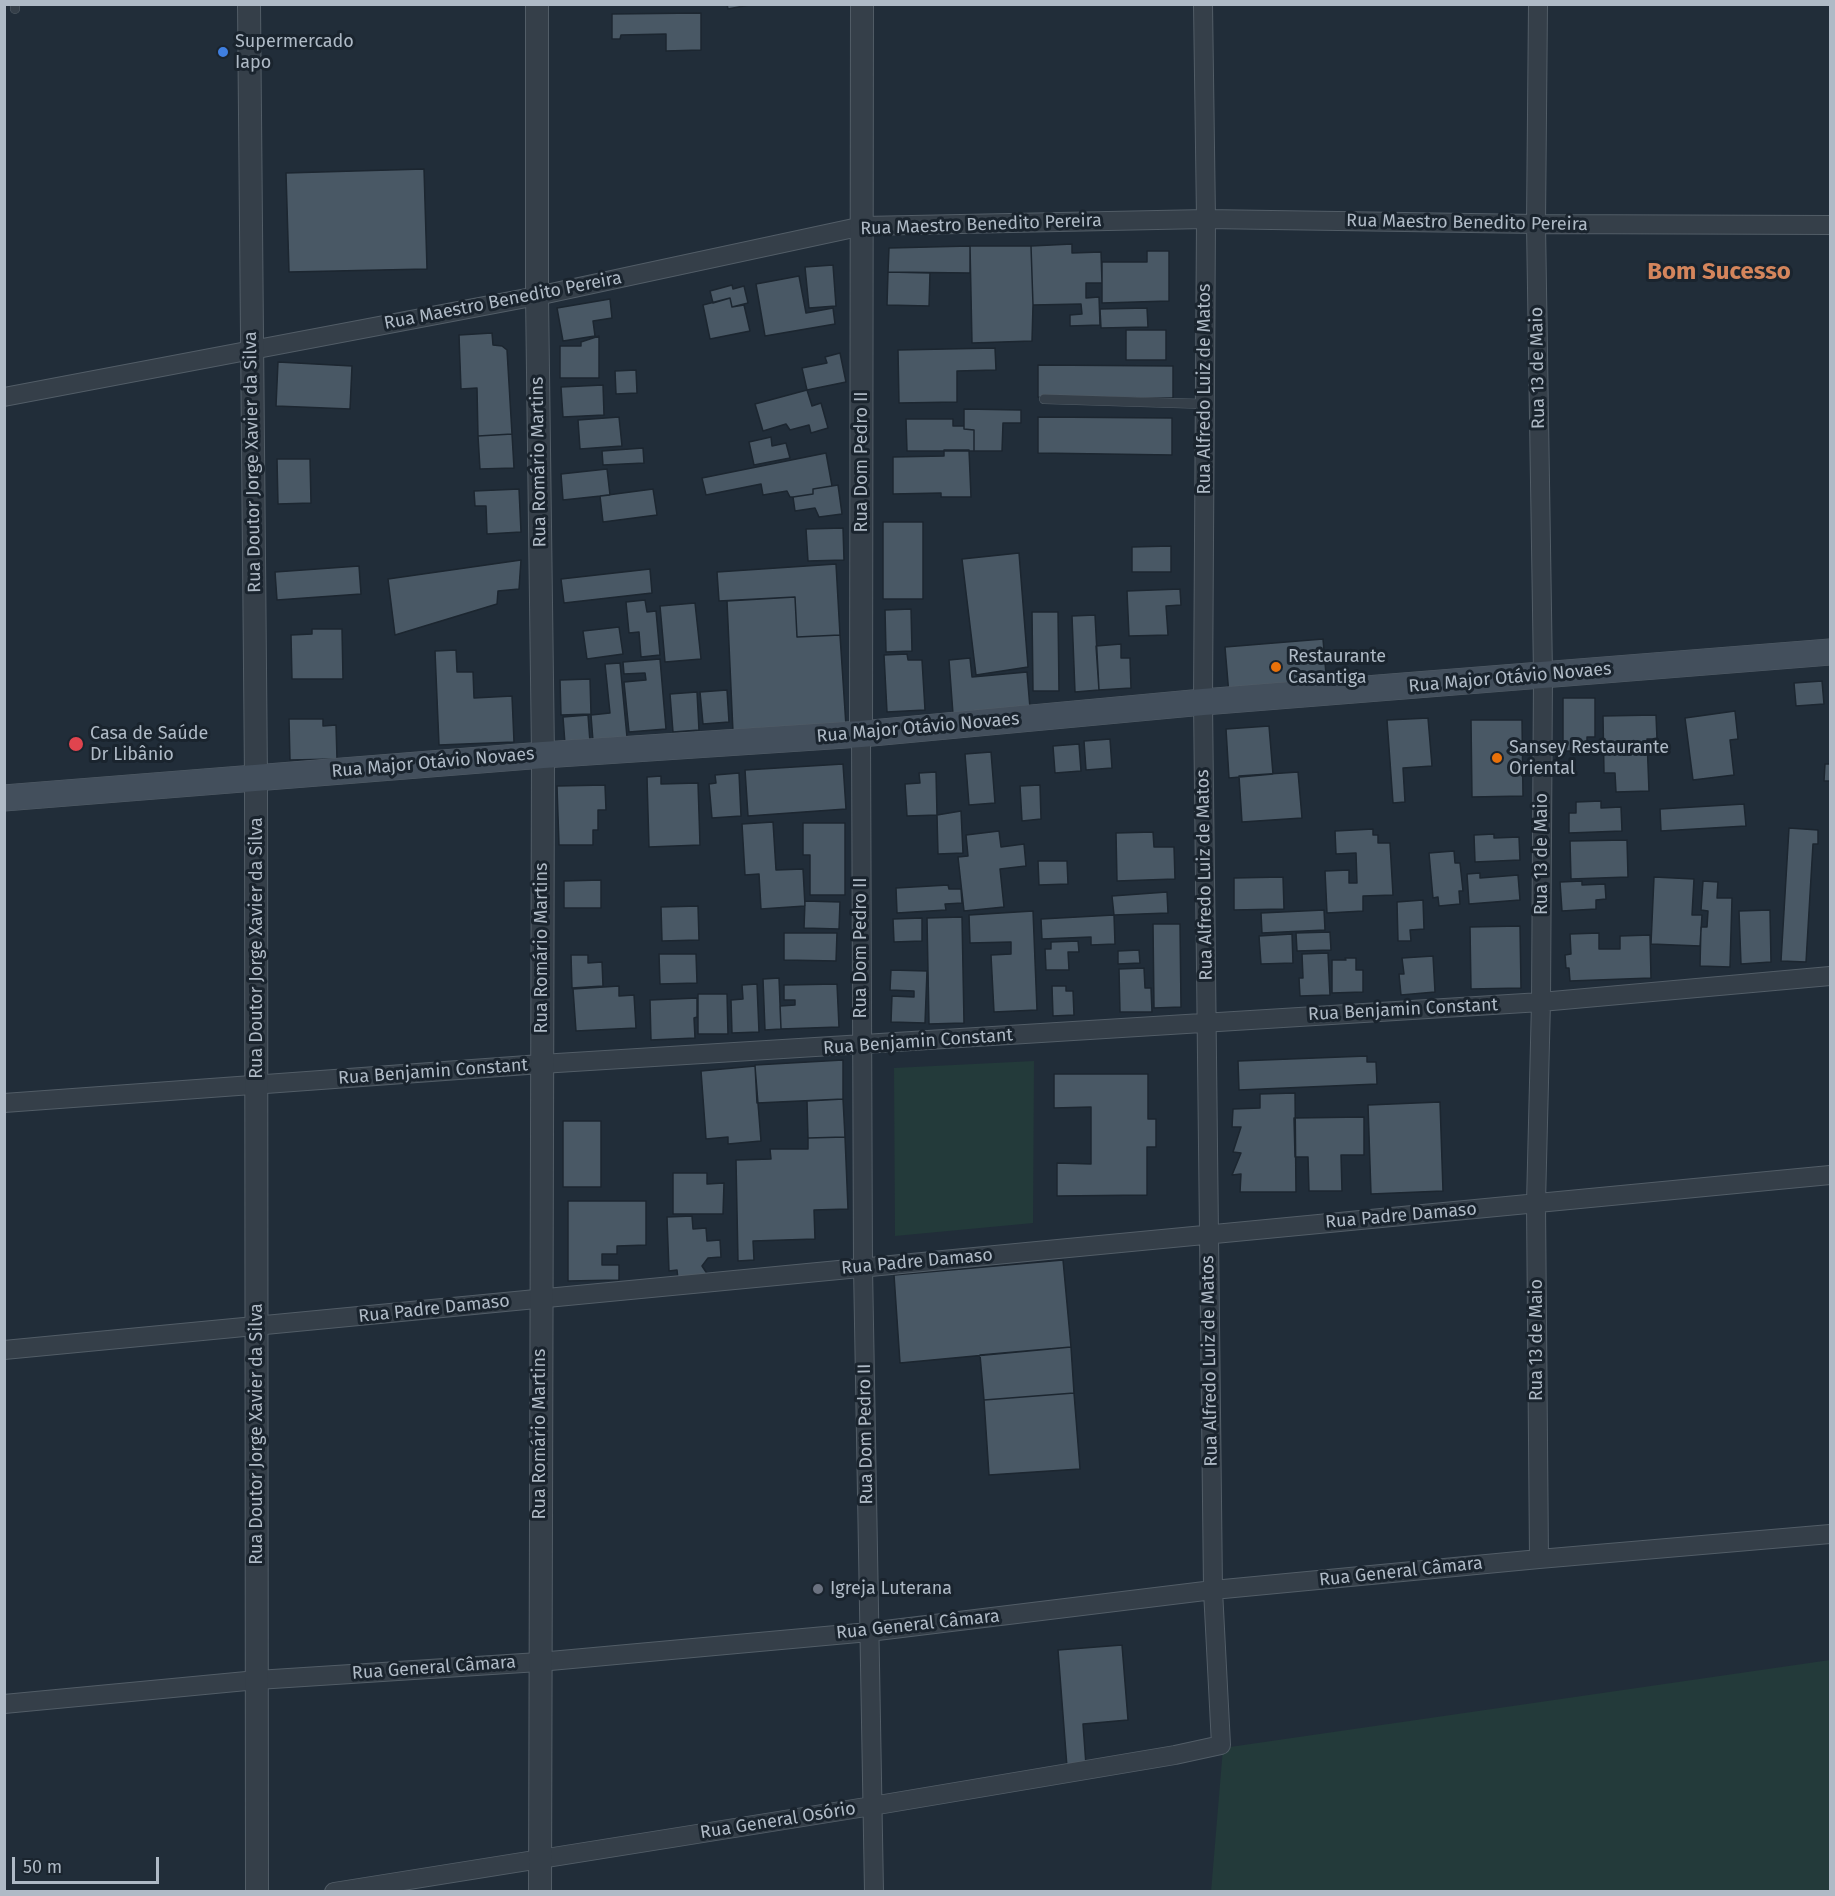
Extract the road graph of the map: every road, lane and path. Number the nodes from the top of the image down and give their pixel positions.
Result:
1 (249, 4) edge
2 (537, 4) edge
3 (862, 4) edge
4 (1203, 4) edge
5 (1538, 4) edge
6 (1206, 219) junction
7 (1536, 224) junction
8 (1830, 225) edge
9 (863, 226) junction
10 (537, 296) junction
11 (252, 349) junction
12 (4, 397) edge
13 (1044, 399) dead end
14 (1205, 404) junction
15 (1830, 652) edge
16 (1543, 675) junction
17 (1203, 702) junction
18 (861, 734) junction
19 (543, 755) junction
20 (256, 778) junction
21 (4, 798) edge
22 (1830, 976) edge
23 (1541, 1002) junction
24 (1207, 1022) junction
25 (861, 1046) junction
26 (542, 1064) junction
27 (257, 1085) junction
28 (4, 1103) edge
29 (1830, 1175) edge
30 (1536, 1203) junction
31 (1208, 1234) junction
32 (863, 1267) junction
33 (540, 1298) junction
34 (257, 1326) junction
35 (4, 1350) edge
36 (1830, 1534) edge
37 (1539, 1559) junction
38 (1213, 1590) junction
39 (869, 1632) junction
40 (539, 1662) junction
41 (257, 1680) junction
42 (4, 1704) edge
43 (1221, 1745) joint
44 (872, 1806) junction
45 (540, 1858) junction
46 (257, 1892) edge
47 (334, 1892) edge
48 (540, 1892) edge
49 (874, 1892) edge

1 - 11 street, Rua Doutor Jorge Xavier da Silva
2 - 10 street, Rua Romário Martins
3 - 9 street, Rua Dom Pedro II
4 - 6 street, Rua Alfredo Luiz de Matos
5 - 7 street, Rua 13 de Maio
6 - 7 street, Rua Maestro Benedito Pereira
6 - 9 street, Rua Maestro Benedito Pereira
6 - 14 street, Rua Alfredo Luiz de Matos
7 - 8 street, Rua Maestro Benedito Pereira
7 - 16 street, Rua 13 de Maio
9 - 10 street, Rua Maestro Benedito Pereira
9 - 18 street, Rua Dom Pedro II
10 - 11 street, Rua Maestro Benedito Pereira
10 - 19 street, Rua Romário Martins
11 - 12 street, Rua Maestro Benedito Pereira
11 - 20 street, Rua Doutor Jorge Xavier da Silva
13 - 14 lane
14 - 17 street, Rua Alfredo Luiz de Matos
15 - 16 main road, Rua Major Otávio Novaes
16 - 17 main road, Rua Major Otávio Novaes
16 - 23 street, Rua 13 de Maio
17 - 18 main road, Rua Major Otávio Novaes
17 - 24 street, Rua Alfredo Luiz de Matos
18 - 19 main road, Rua Major Otávio Novaes
18 - 25 street, Rua Dom Pedro II
19 - 20 main road, Rua Major Otávio Novaes
19 - 26 street, Rua Romário Martins
20 - 21 main road, Rua Major Otávio Novaes
20 - 27 street, Rua Doutor Jorge Xavier da Silva
22 - 23 street, Rua Benjamin Constant
23 - 24 street, Rua Benjamin Constant
23 - 30 street, Rua 13 de Maio
24 - 25 street, Rua Benjamin Constant
24 - 31 street, Rua Alfredo Luiz de Matos
25 - 26 street, Rua Benjamin Constant
25 - 32 street, Rua Dom Pedro II
26 - 27 street, Rua Benjamin Constant
26 - 33 street, Rua Romário Martins
27 - 28 street, Rua Benjamin Constant
27 - 34 street, Rua Doutor Jorge Xavier da Silva
29 - 30 street, Rua Padre Damaso
30 - 31 street, Rua Padre Damaso
30 - 37 street, Rua 13 de Maio
31 - 32 street, Rua Padre Damaso
31 - 38 street, Rua Alfredo Luiz de Matos
32 - 33 street, Rua Padre Damaso
32 - 39 street, Rua Dom Pedro II
33 - 34 street, Rua Padre Damaso
33 - 40 street, Rua Romário Martins
34 - 35 street, Rua Padre Damaso
34 - 41 street, Rua Doutor Jorge Xavier da Silva
36 - 37 street, Rua General Câmara
37 - 38 street, Rua General Câmara
38 - 39 street, Rua General Câmara
38 - 43 street, Rua Alfredo Luiz de Matos
39 - 40 street, Rua General Câmara
39 - 44 street, Rua Dom Pedro II
40 - 41 street, Rua General Câmara
40 - 45 street, Rua Romário Martins
41 - 42 street, Rua General Câmara
41 - 46 street, Rua Doutor Jorge Xavier da Silva
43 - 44 street, Rua General Osório
44 - 45 street, Rua General Osório
44 - 49 street, Rua Dom Pedro II
45 - 47 street, Rua General Osório
45 - 48 street, Rua Romário Martins

